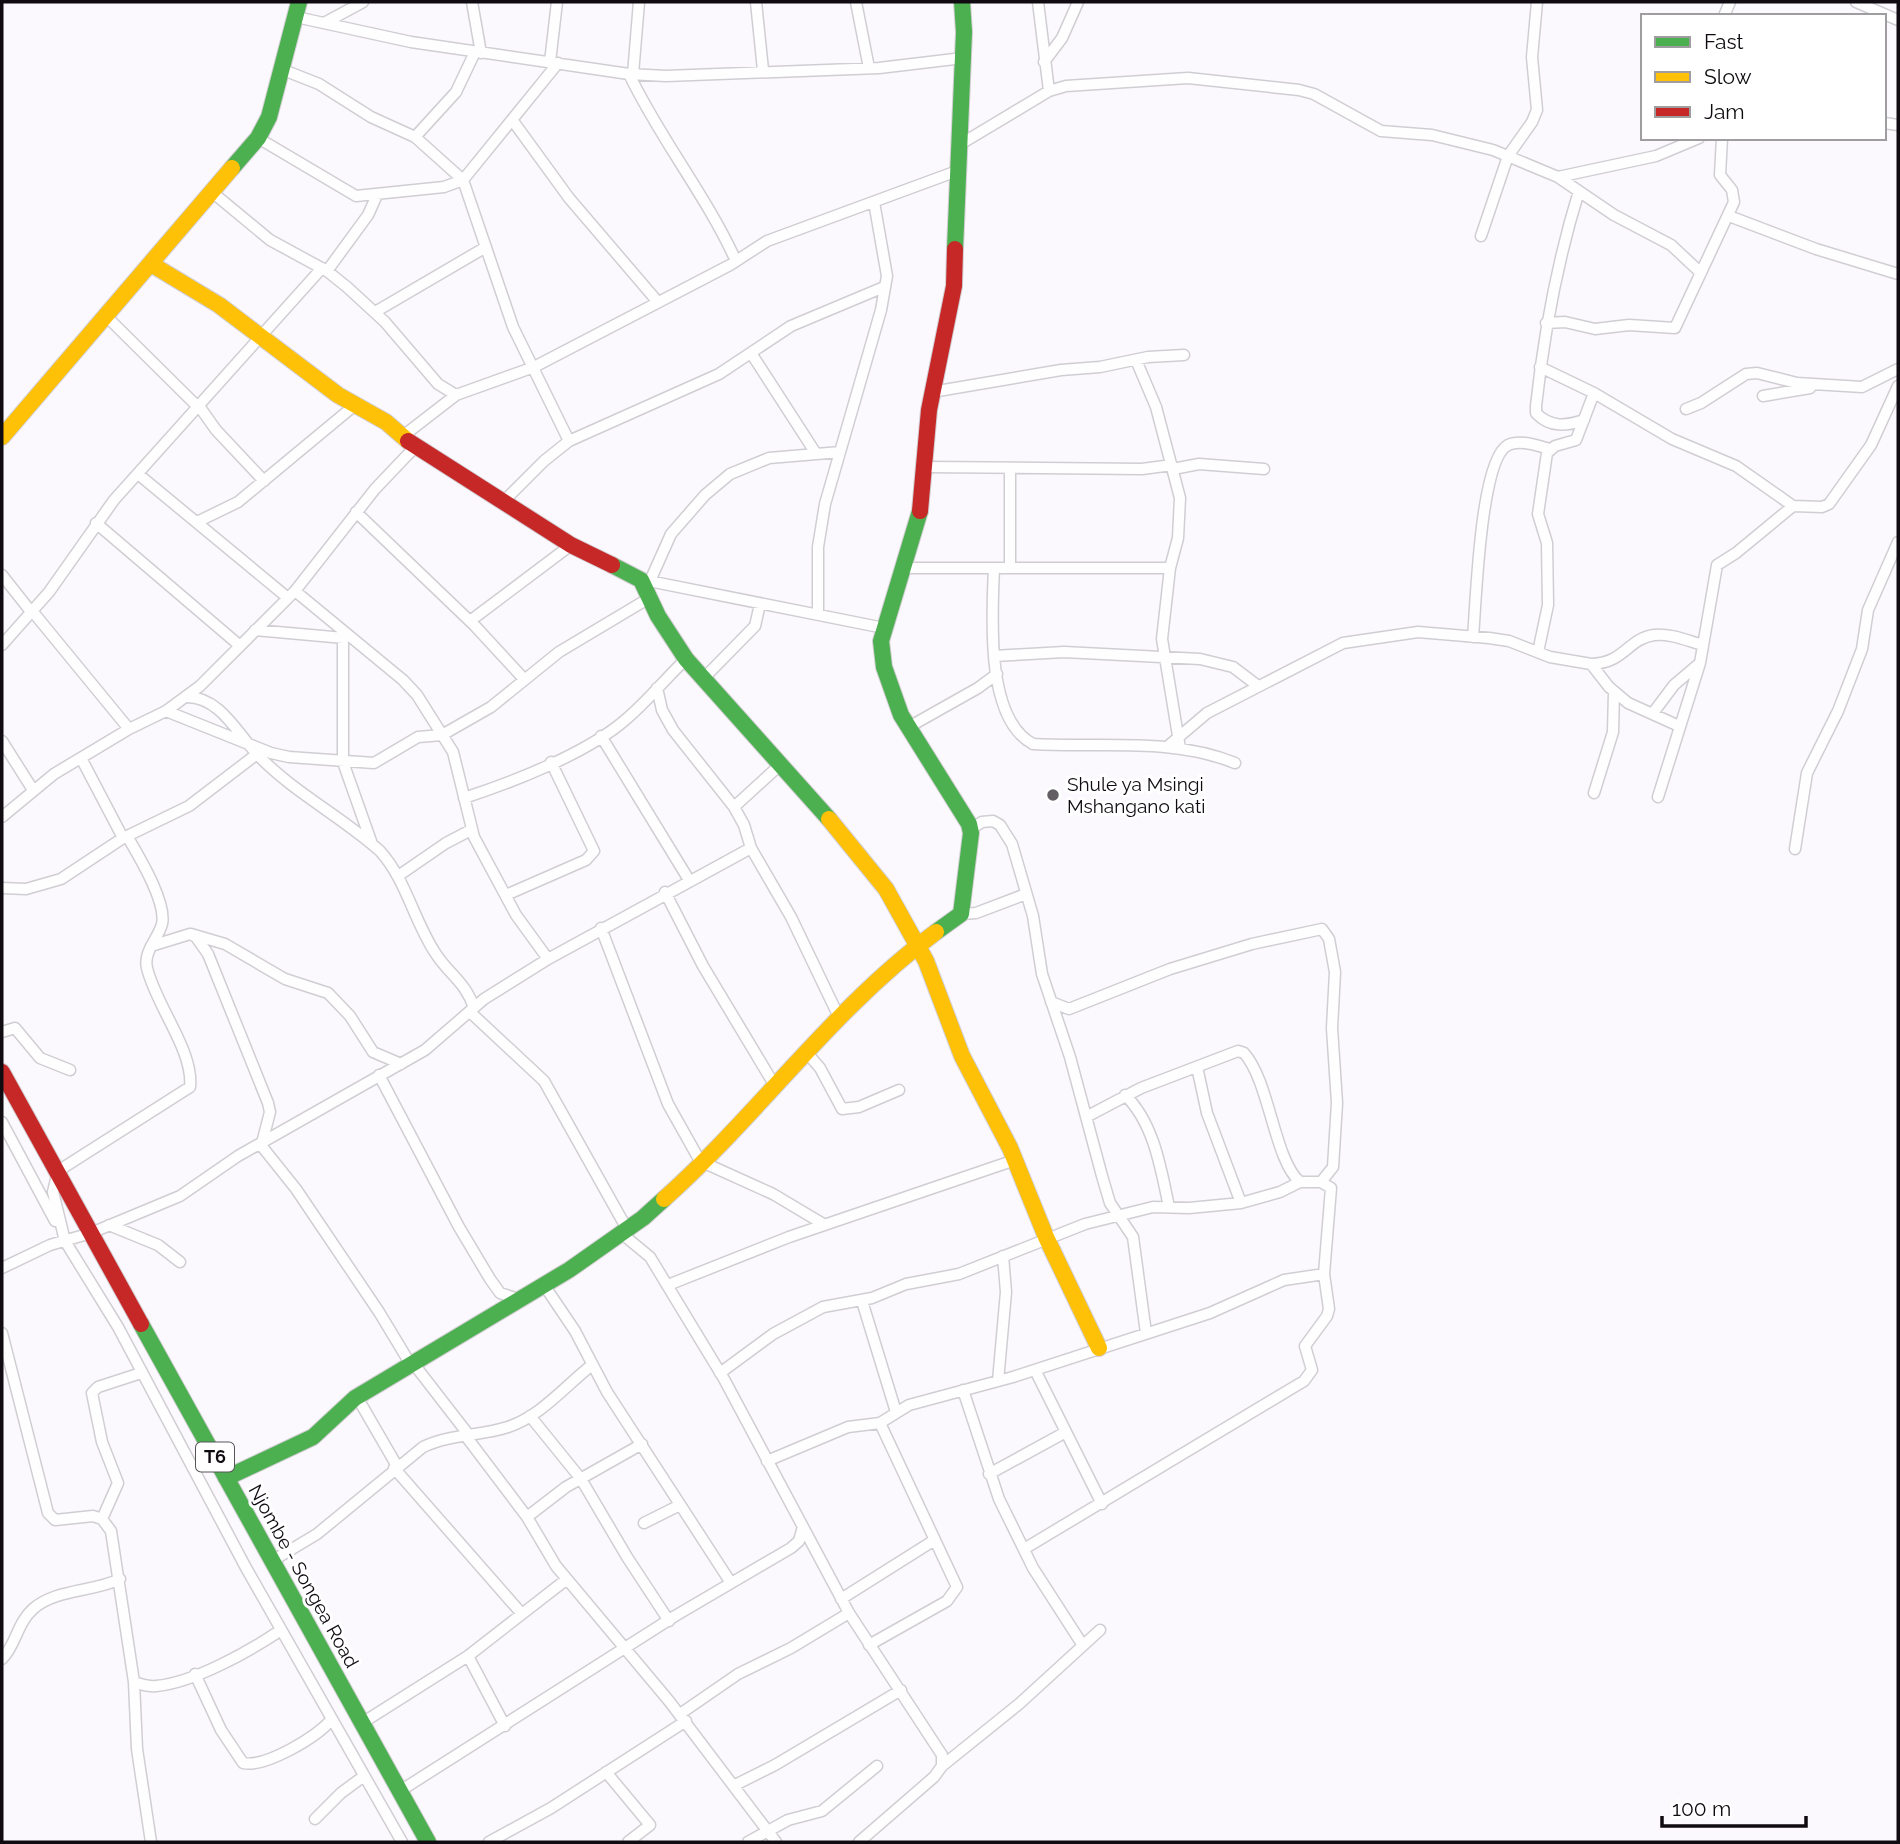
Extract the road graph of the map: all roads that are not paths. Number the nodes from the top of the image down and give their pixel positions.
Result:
1 (363, 2) edge
2 (472, 2) edge
3 (557, 2) edge
4 (639, 2) edge
5 (756, 2) edge
6 (856, 2) edge
7 (962, 2) edge
8 (1038, 2) edge
9 (1078, 2) edge
10 (1537, 2) edge
11 (1856, 2) edge
12 (297, 9) edge
13 (1884, 14) edge
14 (326, 22) junction
15 (478, 52) junction
16 (963, 58) junction
17 (1044, 62) junction
18 (554, 63) junction
19 (869, 68) junction
20 (281, 69) junction
21 (763, 70) junction
22 (631, 74) junction
23 (1049, 91) junction
24 (513, 121) junction
25 (415, 137) junction
26 (258, 138) junction
27 (1694, 140) edge
28 (1722, 140) edge
29 (959, 145) junction
30 (1508, 156) junction
31 (957, 172) junction
32 (1558, 177) junction
33 (463, 180) junction
34 (1579, 191) junction
35 (212, 192) junction
36 (377, 195) junction
37 (874, 202) junction
38 (1729, 216) junction
39 (1481, 236) dead end
40 (485, 247) junction
41 (736, 261) junction
42 (150, 264) junction
43 (324, 270) junction
44 (1701, 273) junction
45 (1898, 274) edge
46 (884, 287) junction
47 (657, 301) junction
48 (375, 312) junction
49 (105, 315) junction
50 (1546, 323) junction
51 (261, 337) junction
52 (751, 353) junction
53 (1184, 355) dead end
54 (1136, 360) junction
55 (534, 368) junction
56 (1540, 368) junction
57 (1898, 369) edge
58 (1826, 382) junction
59 (1898, 386) edge
60 (932, 392) junction
61 (1594, 393) junction
62 (456, 395) junction
63 (1763, 396) dead end
64 (355, 405) junction
65 (199, 406) junction
66 (1686, 410) dead end
67 (1584, 420) junction
68 (2, 436) edge
69 (409, 441) junction
70 (569, 441) junction
71 (1550, 449) junction
72 (816, 452) junction
73 (840, 452) junction
74 (925, 467) junction
75 (1172, 467) junction
76 (1010, 468) junction
77 (1264, 469) dead end
78 (138, 474) junction
79 (264, 481) junction
80 (505, 500) junction
81 (1793, 506) junction
82 (356, 512) junction
83 (197, 522) junction
84 (96, 523) junction
85 (1898, 542) edge
86 (571, 545) junction
87 (1010, 567) junction
88 (902, 568) junction
89 (994, 568) junction
90 (1170, 568) junction
91 (2, 575) edge
92 (647, 586) junction
93 (292, 594) junction
94 (760, 604) junction
95 (33, 613) junction
96 (818, 614) junction
97 (470, 621) junction
98 (884, 628) junction
99 (256, 630) junction
100 (344, 636) junction
101 (1473, 637) junction
102 (2, 645) edge
103 (239, 645) junction
104 (1703, 645) junction
105 (1538, 652) junction
106 (995, 656) junction
107 (686, 659) junction
108 (1163, 659) junction
109 (1700, 663) junction
110 (1591, 664) junction
111 (997, 674) junction
112 (523, 678) junction
113 (703, 679) junction
114 (1258, 686) junction
115 (657, 688) junction
116 (1614, 692) junction
117 (187, 697) junction
118 (166, 711) junction
119 (1653, 713) junction
120 (1679, 726) junction
121 (907, 728) junction
122 (128, 729) junction
123 (442, 735) junction
124 (601, 736) junction
125 (1178, 736) junction
126 (2, 741) edge
127 (1167, 747) junction
128 (1180, 748) junction
129 (253, 749) junction
130 (81, 758) junction
131 (343, 762) junction
132 (551, 762) junction
133 (1236, 763) dead end
134 (780, 764) junction
135 (33, 790) junction
136 (1594, 793) dead end
137 (464, 797) junction
138 (1658, 797) dead end
139 (734, 807) junction
140 (2, 817) edge
141 (971, 829) junction
142 (471, 831) junction
143 (125, 837) junction
144 (372, 844) junction
145 (751, 848) junction
146 (1795, 849) dead end
147 (398, 876) junction
148 (689, 880) junction
149 (2, 888) edge
150 (665, 892) junction
151 (1026, 894) junction
152 (506, 895) junction
153 (961, 915) junction
154 (601, 928) junction
155 (190, 934) junction
156 (917, 944) junction
157 (151, 946) junction
158 (548, 958) junction
159 (1052, 1002) junction
160 (472, 1010) junction
161 (838, 1015) junction
162 (2, 1032) edge
163 (807, 1053) junction
164 (401, 1064) junction
165 (1197, 1067) junction
166 (70, 1070) dead end
167 (2, 1072) edge
168 (379, 1075) junction
169 (775, 1086) junction
170 (899, 1090) dead end
171 (1125, 1095) junction
172 (1086, 1117) junction
173 (2, 1122) edge
174 (261, 1143) junction
175 (1015, 1160) junction
176 (700, 1161) junction
177 (58, 1171) junction
178 (1300, 1182) junction
179 (1321, 1182) junction
180 (69, 1193) junction
181 (1241, 1203) junction
182 (1169, 1207) junction
183 (1119, 1216) junction
184 (109, 1224) junction
185 (825, 1225) junction
186 (61, 1230) junction
187 (624, 1231) junction
188 (91, 1233) junction
189 (1046, 1237) junction
190 (1003, 1256) junction
191 (180, 1262) dead end
192 (2, 1268) edge
193 (1324, 1274) junction
194 (544, 1285) junction
195 (668, 1286) junction
196 (497, 1289) junction
197 (521, 1300) junction
198 (862, 1301) junction
199 (498, 1313) junction
200 (2, 1333) edge
201 (1146, 1333) junction
202 (1099, 1348) junction
203 (412, 1364) junction
204 (592, 1365) junction
205 (5, 1369) edge
206 (1035, 1370) junction
207 (141, 1373) junction
208 (720, 1373) junction
209 (999, 1381) junction
210 (964, 1390) junction
211 (357, 1397) junction
212 (897, 1412) junction
213 (530, 1416) junction
214 (880, 1423) junction
215 (1064, 1433) junction
216 (466, 1435) junction
217 (642, 1444) junction
218 (766, 1461) junction
219 (395, 1467) junction
220 (989, 1474) junction
221 (226, 1479) junction
222 (581, 1479) junction
223 (1102, 1504) junction
224 (680, 1505) junction
225 (527, 1517) junction
226 (102, 1518) junction
227 (644, 1523) dead end
228 (802, 1530) junction
229 (933, 1541) junction
230 (1024, 1549) junction
231 (272, 1561) junction
232 (120, 1579) junction
233 (567, 1579) junction
234 (731, 1583) junction
235 (842, 1599) junction
236 (849, 1612) junction
237 (522, 1614) junction
238 (669, 1621) junction
239 (281, 1630) junction
240 (1100, 1630) dead end
241 (1082, 1644) junction
242 (869, 1645) junction
243 (625, 1651) junction
244 (468, 1656) junction
245 (2, 1659) edge
246 (195, 1674) junction
247 (134, 1682) junction
248 (901, 1690) junction
249 (683, 1718) junction
250 (331, 1720) junction
251 (362, 1723) junction
252 (505, 1726) junction
253 (877, 1766) dead end
254 (942, 1766) junction
255 (606, 1772) junction
256 (364, 1776) junction
257 (735, 1785) junction
258 (400, 1791) junction
259 (315, 1819) dead end
260 (767, 1829) junction
261 (397, 1841) edge
262 (151, 1842) edge
263 (428, 1842) edge
264 (489, 1842) edge
265 (629, 1842) edge
266 (748, 1842) edge
267 (776, 1842) edge
268 (859, 1842) edge

1 - 14 street
2 - 15 street
3 - 18 street
4 - 22 street
5 - 21 street
6 - 19 street
7 - 16 main road
8 - 17 street
9 - 17 street
10 - 30 street
11 - 13 street
12 - 14 street
12 - 20 main road
14 - 15 street
15 - 18 street
15 - 25 street
16 - 19 street
16 - 29 main road
17 - 23 street
18 - 22 street
18 - 24 street
19 - 21 street
20 - 25 street
20 - 26 main road
21 - 22 street
22 - 41 street
23 - 29 street
23 - 30 street
24 - 33 street
24 - 47 street
25 - 33 street
26 - 35 main road
26 - 36 street
27 - 32 street
28 - 38 street
29 - 31 main road
30 - 32 street
30 - 39 street
31 - 37 street
31 - 60 main road
32 - 34 street
33 - 36 street
33 - 40 street
34 - 44 street
34 - 50 street
35 - 42 main road
35 - 43 street
36 - 43 street
37 - 41 street
37 - 46 street
38 - 44 street
38 - 45 street
40 - 48 street
40 - 55 street
41 - 47 street
42 - 49 main road
42 - 51 main road
43 - 48 street
43 - 51 street
44 - 50 street
46 - 52 street
46 - 73 street
47 - 55 street
48 - 62 street
49 - 65 street
49 - 68 main road
50 - 56 street
51 - 64 main road
51 - 65 street
52 - 70 street
52 - 72 street
53 - 54 street
54 - 60 street
54 - 75 street
55 - 62 street
55 - 70 street
56 - 61 street
56 - 67 street
57 - 58 street
58 - 63 street
58 - 66 street
59 - 81 street
60 - 74 main road
61 - 67 street
61 - 81 street
62 - 69 street
64 - 69 main road
64 - 79 street
65 - 78 street
65 - 79 street
67 - 71 street
69 - 80 main road
69 - 82 street
70 - 80 street
71 - 101 street
71 - 105 street
72 - 73 street
72 - 92 street
73 - 96 street
74 - 76 street
74 - 88 main road
75 - 76 street
75 - 77 street
75 - 90 street
76 - 87 street
78 - 83 street
78 - 84 street
79 - 83 street
80 - 86 main road
81 - 104 street
82 - 93 street
82 - 97 street
83 - 93 street
84 - 95 street
84 - 103 street
85 - 146 street
86 - 92 main road
86 - 97 street
87 - 89 street
87 - 90 street
88 - 89 street
88 - 98 main road
89 - 106 street
90 - 108 street
91 - 95 street
92 - 94 street
92 - 107 main road
92 - 112 street
93 - 99 street
93 - 100 street
94 - 96 street
94 - 113 street
95 - 102 street
95 - 122 street
96 - 98 street
97 - 112 street
98 - 121 main road
99 - 100 street
99 - 103 street
100 - 123 street
100 - 131 street
101 - 105 street
101 - 114 street
103 - 117 street
104 - 109 street
104 - 110 street
105 - 110 street
106 - 108 street
106 - 111 street
107 - 113 main road
107 - 115 street
108 - 114 street
108 - 125 street
109 - 119 street
109 - 120 street
110 - 116 street
111 - 121 street
111 - 127 street
112 - 123 street
113 - 134 main road
114 - 125 street
115 - 124 street
115 - 139 street
116 - 119 street
116 - 136 street
117 - 118 street
117 - 129 street
118 - 122 street
118 - 129 street
119 - 120 street
120 - 138 street
121 - 141 main road
122 - 130 street
123 - 131 street
123 - 137 street
124 - 132 street
124 - 148 street
125 - 127 street
125 - 128 street
126 - 135 street
127 - 128 street
128 - 133 street
129 - 131 street
129 - 143 street
129 - 144 street
130 - 135 street
130 - 143 street
131 - 144 street
132 - 137 street
132 - 152 street
134 - 139 street
134 - 156 main road
135 - 140 street
137 - 142 street
139 - 145 street
141 - 151 street
141 - 153 main road
142 - 147 street
142 - 152 street
143 - 149 street
143 - 157 street
144 - 147 street
145 - 148 street
145 - 161 street
147 - 160 street
148 - 150 street
150 - 154 street
150 - 169 street
151 - 153 street
151 - 159 street
152 - 158 street
153 - 156 main road
154 - 158 street
154 - 176 street
155 - 157 street
155 - 164 street
155 - 174 street
156 - 161 main road
156 - 175 main road
157 - 177 street
158 - 160 street
159 - 172 street
159 - 179 street
160 - 164 street
160 - 187 street
161 - 163 main road
162 - 166 street
163 - 169 main road
163 - 170 street
164 - 168 street
165 - 171 street
165 - 178 street
165 - 181 street
167 - 177 main road, Njombe - Songea Road / T6
168 - 174 street
168 - 196 street
169 - 176 main road
171 - 172 street
171 - 182 street
172 - 183 street
173 - 186 street
174 - 184 street
174 - 203 street
175 - 185 street
175 - 189 main road
176 - 185 street
176 - 187 main road
177 - 180 main road, Njombe - Songea Road / T6
177 - 186 street
178 - 179 street
178 - 181 street
179 - 193 street
180 - 186 street
180 - 188 main road, Njombe - Songea Road / T6
181 - 182 street
182 - 183 street
183 - 189 street
183 - 201 street
184 - 188 street
184 - 191 street
185 - 195 street
186 - 188 street
186 - 192 street
186 - 207 street
187 - 194 main road
187 - 195 street
188 - 221 main road, Njombe - Songea Road / T6
189 - 190 street
189 - 202 main road
190 - 198 street
190 - 209 street
193 - 201 street
193 - 223 street
194 - 197 main road
194 - 204 street
195 - 208 street
196 - 197 street
196 - 199 street
197 - 199 main road
198 - 208 street
198 - 212 street
199 - 203 main road
200 - 205 street
201 - 202 street
202 - 206 street
203 - 211 main road
203 - 216 street
204 - 213 street
204 - 217 street
205 - 226 street
206 - 209 street
206 - 215 street
207 - 226 street
207 - 239 street
208 - 218 street
209 - 210 street
210 - 212 street
210 - 220 street
211 - 219 street
211 - 221 main road
212 - 214 street
213 - 216 street
213 - 222 street
214 - 218 street
214 - 229 street
215 - 220 street
215 - 223 street
216 - 219 street
216 - 225 street
217 - 222 street
217 - 224 street
218 - 228 street
219 - 231 street
219 - 237 street
220 - 230 street
221 - 231 main road, Njombe - Songea Road / T6
222 - 225 street
222 - 238 street
223 - 230 street
224 - 227 street
224 - 234 street
225 - 233 street
226 - 232 street
228 - 234 street
228 - 235 street
229 - 235 street
229 - 242 street
230 - 241 street
231 - 251 main road, Njombe - Songea Road / T6
232 - 245 street
232 - 247 street
233 - 237 street
233 - 243 street
234 - 238 street
235 - 236 street
236 - 242 street
236 - 249 street
237 - 244 street
238 - 243 street
239 - 246 street
239 - 250 street
240 - 241 street
241 - 254 street
242 - 248 street
243 - 249 street
243 - 252 street
244 - 251 street
244 - 252 street
246 - 247 street
246 - 250 street
247 - 262 street
248 - 254 street
248 - 257 street
249 - 255 street
249 - 257 street
250 - 256 street
251 - 258 main road, Njombe - Songea Road / T6
252 - 258 street
253 - 260 street
254 - 268 street
255 - 264 street
255 - 265 street
256 - 259 street
256 - 261 street
257 - 260 street
258 - 263 main road, Njombe - Songea Road / T6
260 - 266 street
260 - 267 street

